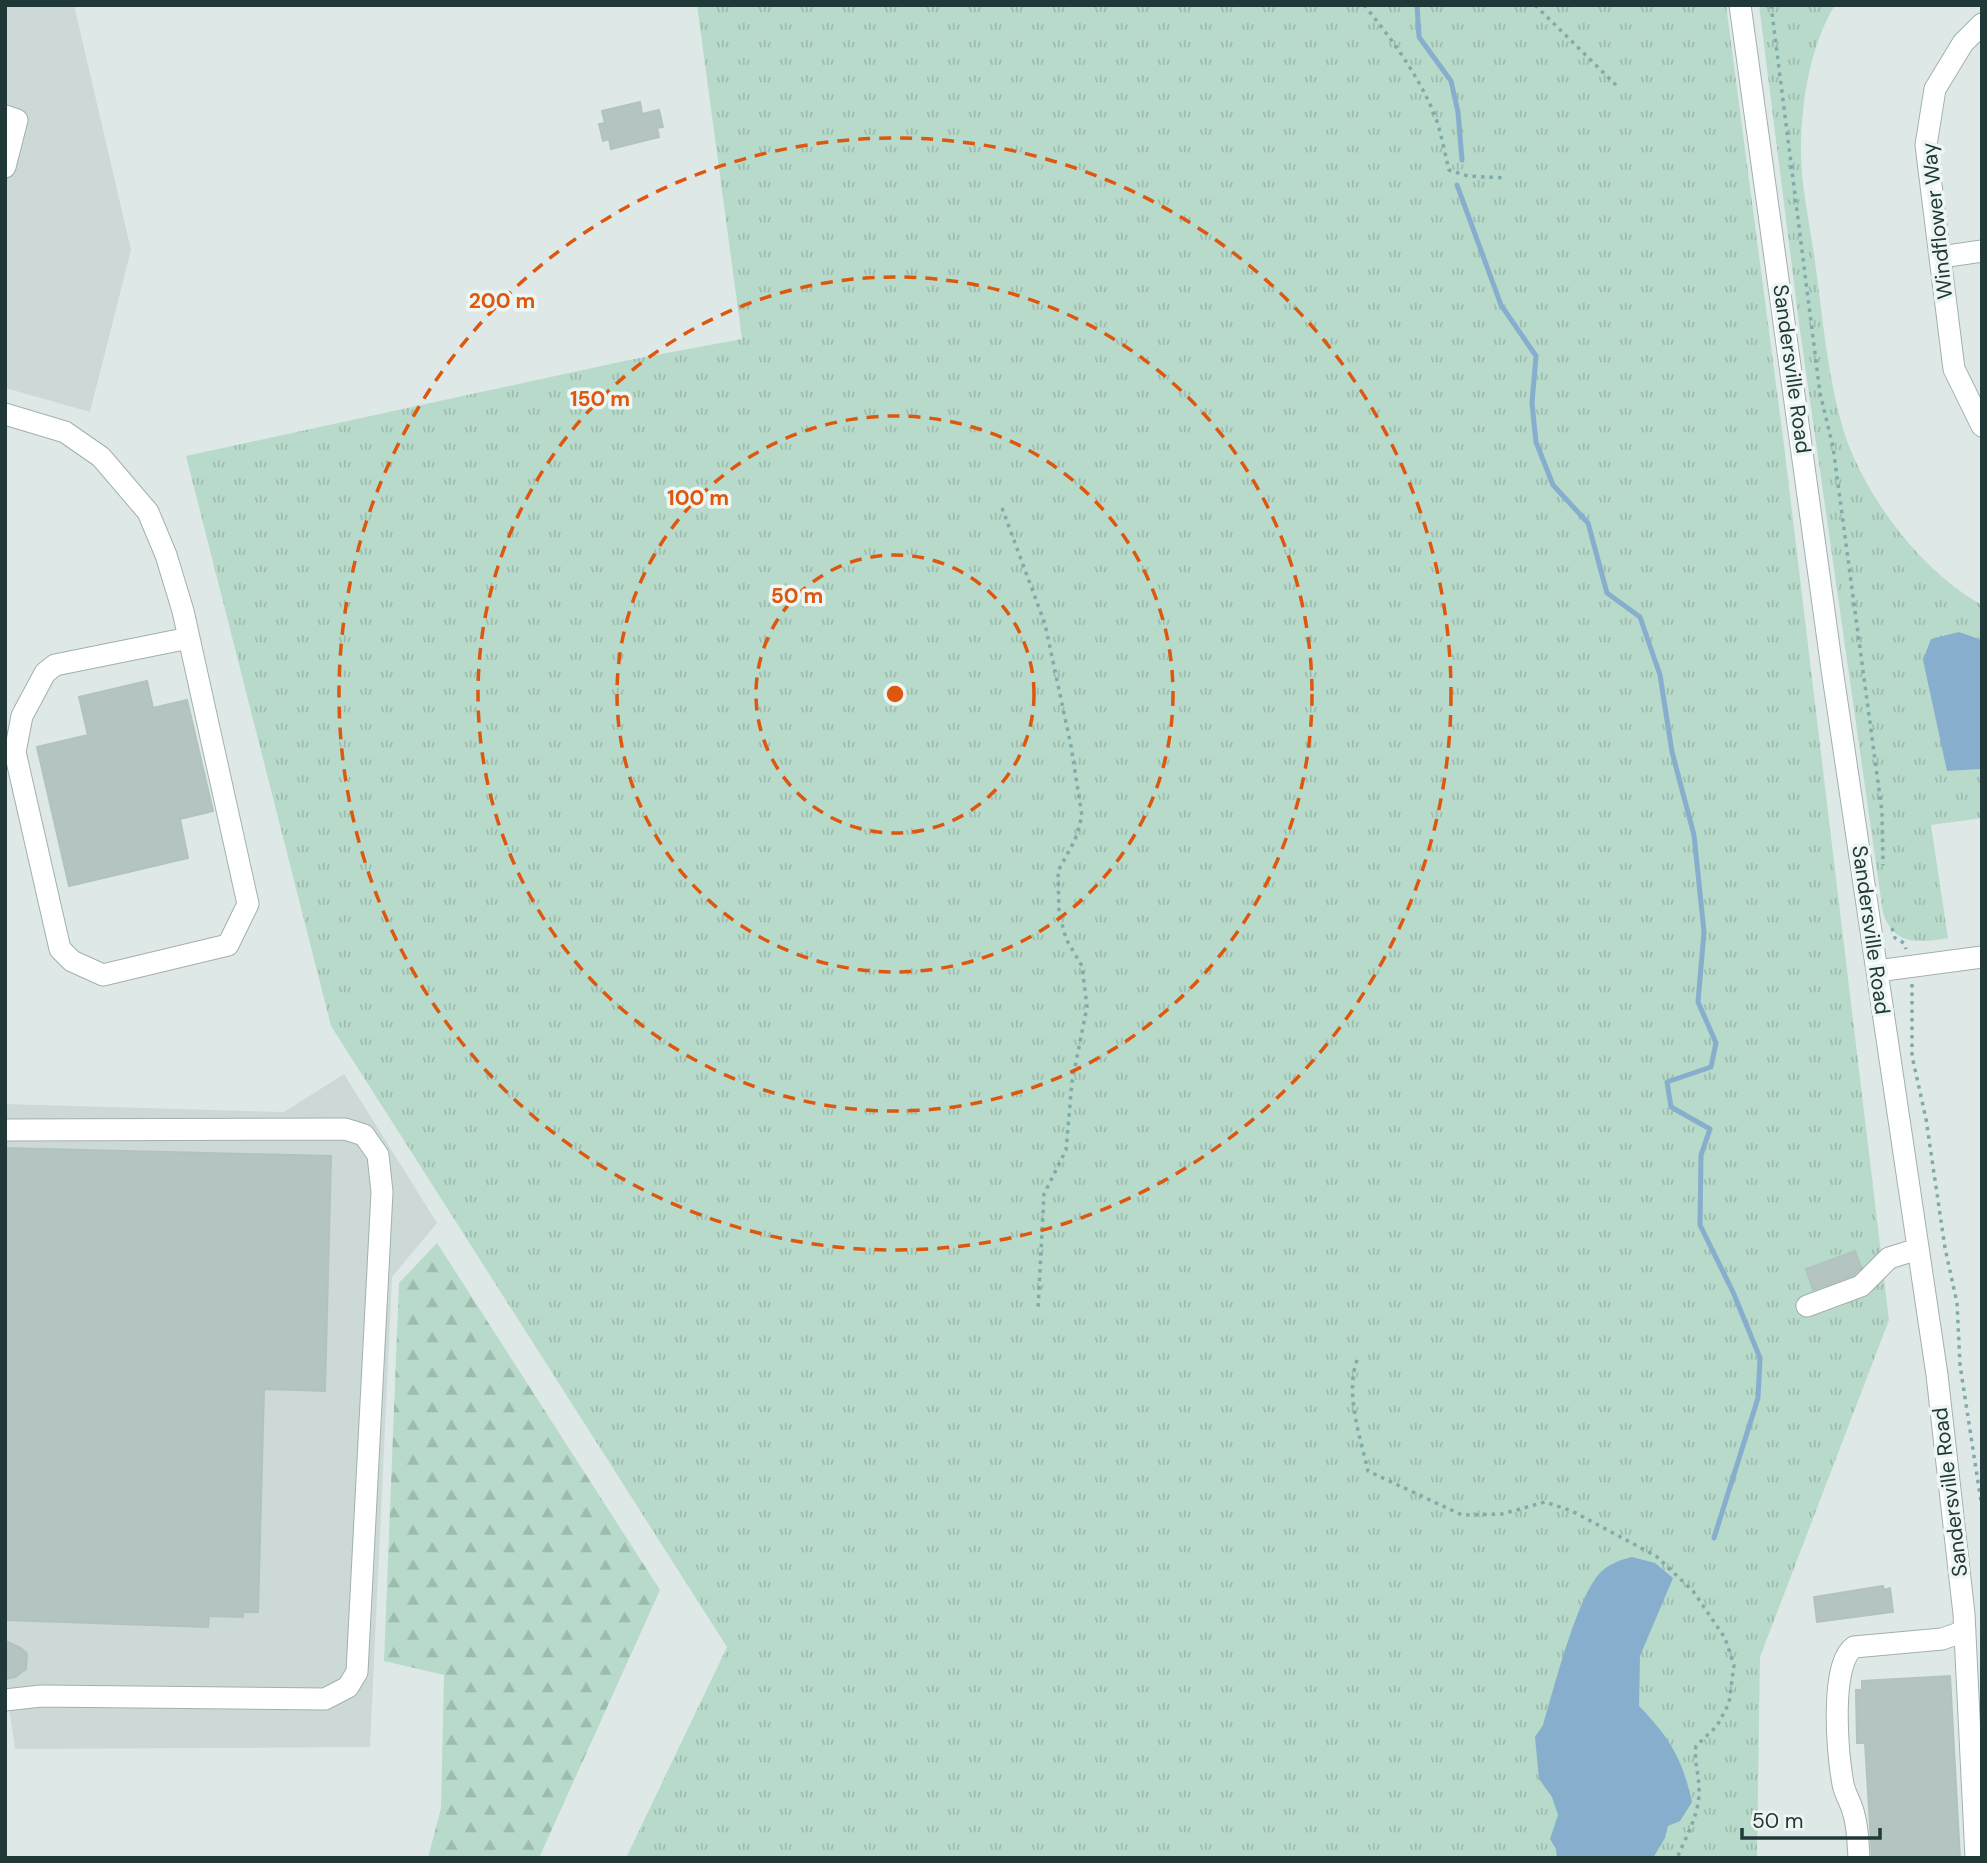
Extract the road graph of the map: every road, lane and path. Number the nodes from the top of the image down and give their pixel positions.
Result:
1 (1364, 5) edge
2 (1535, 5) edge
3 (1740, 5) edge
4 (1771, 5) edge
5 (1982, 24) edge
6 (1616, 85) dead end
7 (5, 116) edge
8 (5, 167) edge
9 (1506, 178) dead end
10 (1982, 251) edge
11 (1941, 257) junction
12 (5, 414) edge
13 (1982, 426) edge
14 (1002, 508) dead end
15 (189, 638) junction
16 (1883, 873) dead end
17 (1891, 926) dead end
18 (1982, 957) edge
19 (1910, 967) junction
20 (1877, 971) junction
21 (5, 1130) edge
22 (1918, 1248) junction
23 (1807, 1306) dead end
24 (1038, 1309) dead end
25 (1356, 1360) dead end
26 (1982, 1508) edge
27 (1965, 1631) junction
28 (5, 1700) edge
29 (1676, 1858) edge
30 (1859, 1858) edge
31 (1976, 1858) edge

1 - 9 path
2 - 6 path
3 - 20 street, Sandersville Road
4 - 16 path
5 - 11 street, Windflower Way
7 - 8 street
10 - 11 street
11 - 13 street, Windflower Way
12 - 15 street
14 - 24 path
15 - 15 street
17 - 19 path
18 - 19 street
19 - 20 street
19 - 26 path
20 - 22 street, Sandersville Road
21 - 28 street
22 - 23 street
22 - 27 street, Sandersville Road
25 - 29 path
27 - 30 street
27 - 31 street, Sandersville Road

